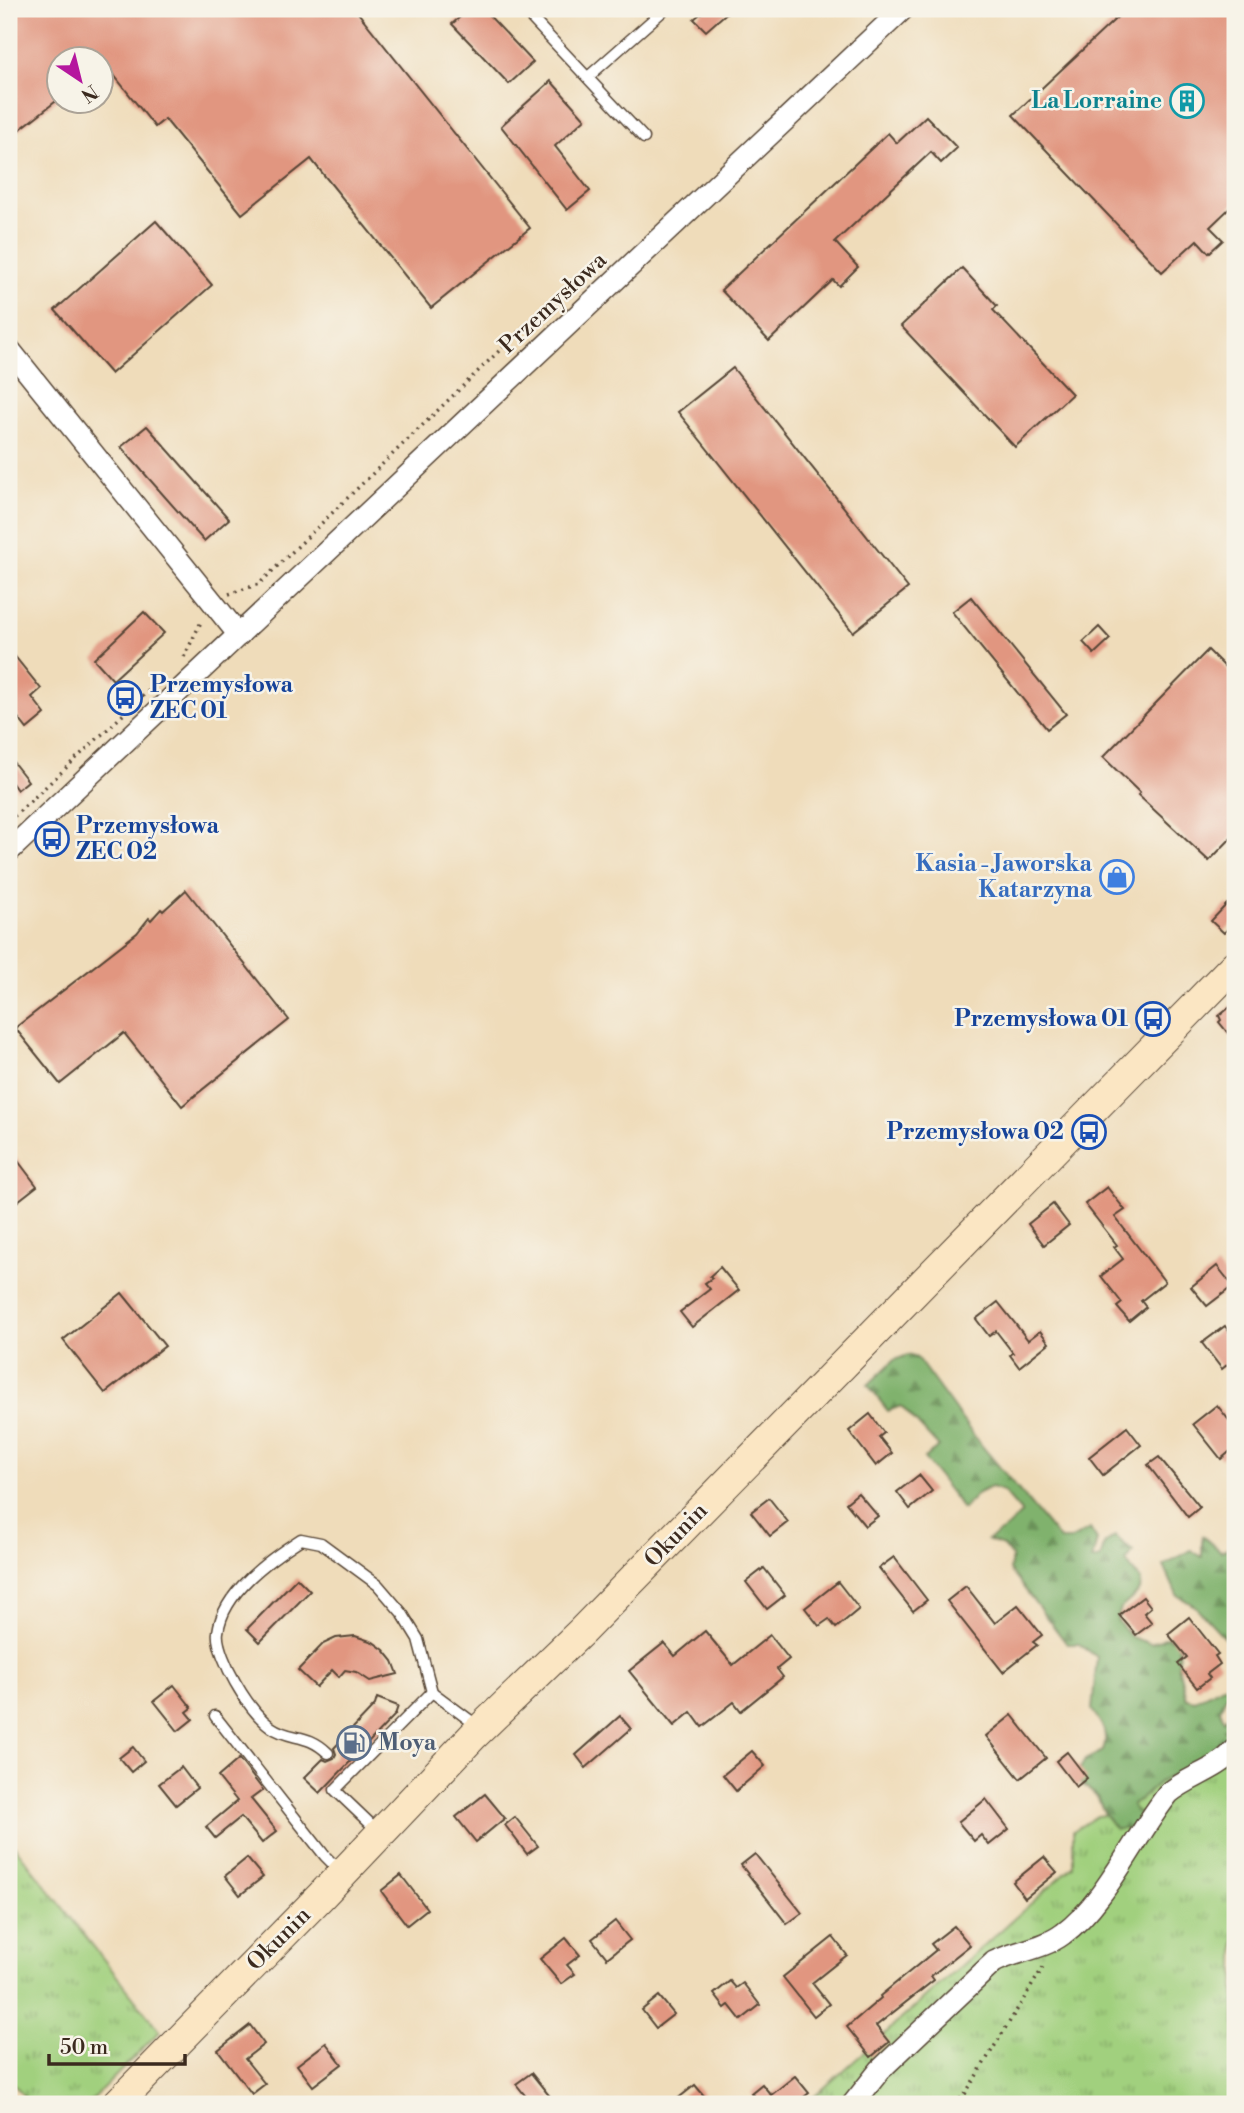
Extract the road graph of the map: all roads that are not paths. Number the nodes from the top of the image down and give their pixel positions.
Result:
1 (523, 9) edge
2 (665, 9) edge
3 (904, 9) edge
4 (588, 77) junction
5 (644, 138) dead end
6 (9, 349) edge
7 (239, 635) junction
8 (9, 851) edge
9 (1235, 965) edge
10 (432, 1692) junction
11 (215, 1716) dead end
12 (481, 1729) junction
13 (1235, 1750) edge
14 (328, 1753) dead end
15 (380, 1833) junction
16 (342, 1874) junction
17 (117, 2104) edge
18 (853, 2104) edge

1 - 4 lane
2 - 4 lane
3 - 7 street, Przemysłowa
4 - 5 lane
6 - 7 street
7 - 8 street, Przemysłowa
9 - 12 main road, Okunin
10 - 12 lane
10 - 14 lane
10 - 15 lane
11 - 16 lane
12 - 15 main road, Okunin
13 - 18 street
15 - 16 main road, Okunin
16 - 17 main road, Okunin

